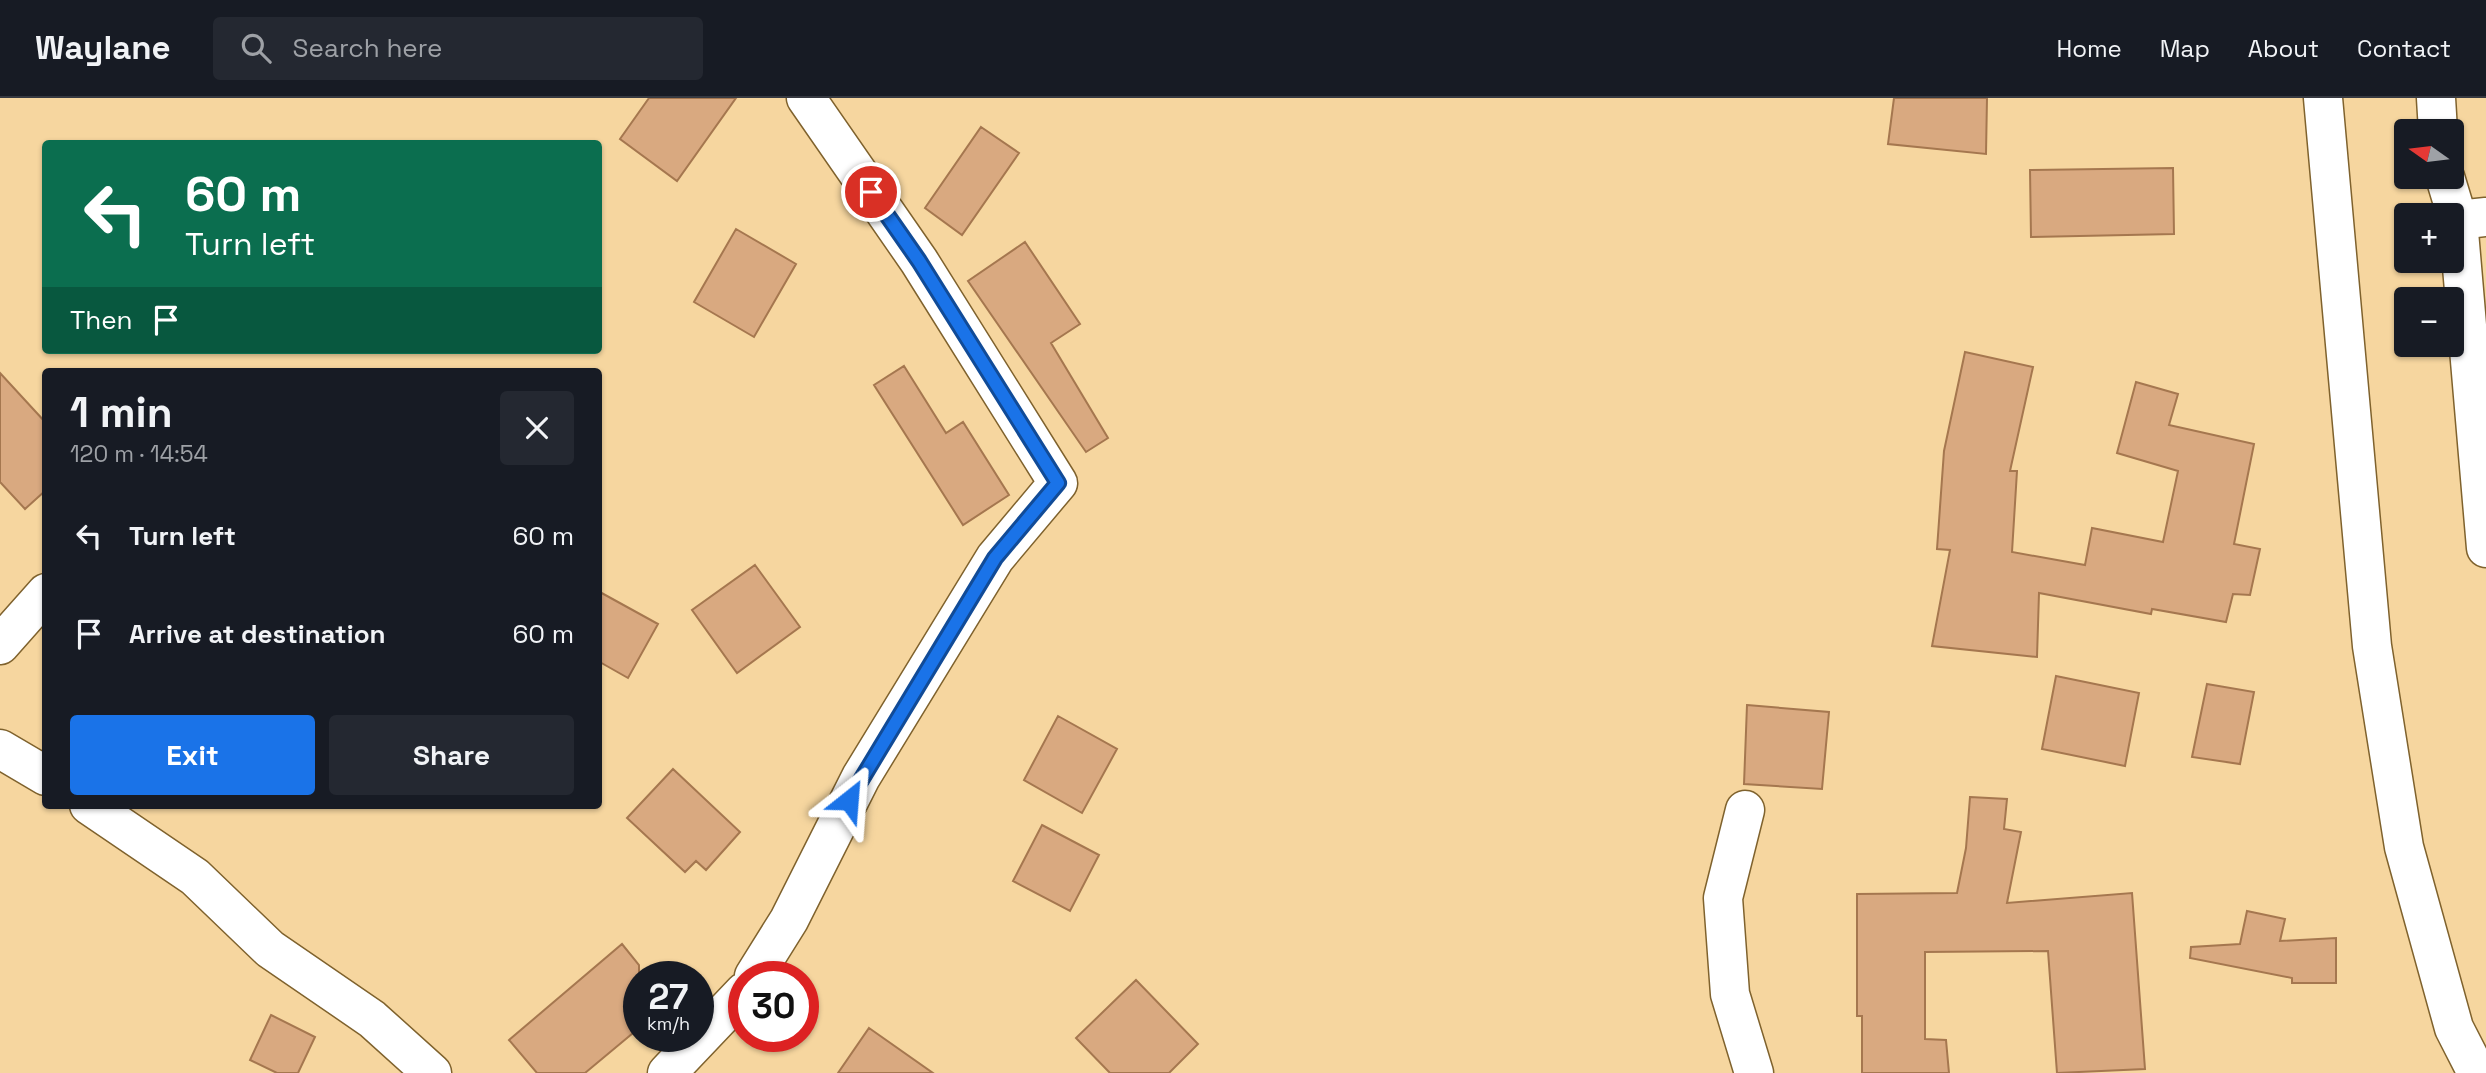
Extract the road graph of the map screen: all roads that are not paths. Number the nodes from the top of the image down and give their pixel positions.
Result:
1 (806, 98) edge
2 (2323, 98) edge
3 (2436, 98) edge
4 (2437, 119) edge
5 (2453, 189) edge
6 (2472, 218) edge
7 (2486, 548) edge
8 (42, 598) edge
9 (0, 645) edge
10 (0, 749) edge
11 (42, 774) edge
12 (95, 809) edge
13 (1745, 810) dead end
14 (763, 961) edge
15 (728, 1009) edge
16 (432, 1073) edge
17 (667, 1073) edge
18 (1754, 1073) edge
19 (2476, 1073) edge

1 - 14 street
2 - 19 street
3 - 4 street
5 - 6 street
6 - 7 street
8 - 9 street
10 - 11 street
12 - 16 street
13 - 18 street
15 - 17 street

